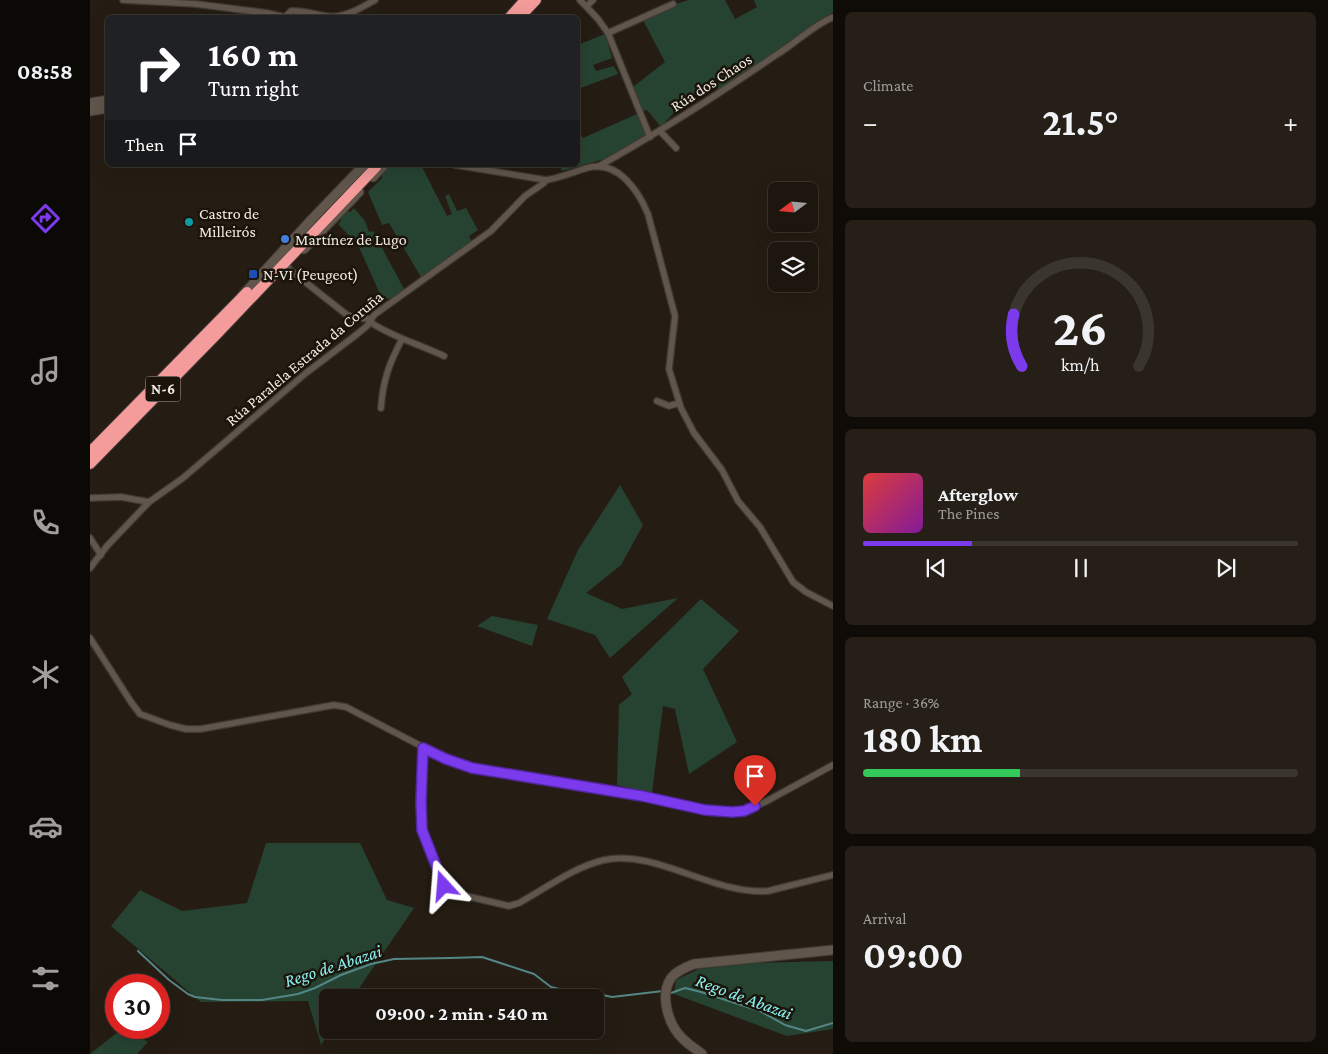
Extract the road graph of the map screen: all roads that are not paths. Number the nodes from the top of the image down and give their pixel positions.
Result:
1 (123, 0) edge
2 (375, 0) edge
3 (525, 0) edge
4 (536, 0) edge
5 (580, 0) edge
6 (593, 0) edge
7 (673, 4) dead end
8 (587, 6) junction
9 (274, 15) edge
10 (289, 15) edge
11 (324, 15) edge
12 (341, 15) edge
13 (514, 15) edge
14 (514, 15) edge
15 (833, 17) edge
16 (608, 33) junction
17 (105, 100) edge
18 (90, 103) edge
19 (105, 108) edge
20 (90, 110) edge
21 (660, 131) junction
22 (650, 137) junction
23 (676, 148) dead end
24 (601, 165) junction
25 (362, 167) edge
26 (376, 167) edge
27 (376, 167) edge
28 (467, 167) edge
29 (546, 180) junction
30 (287, 266) junction
31 (232, 312) junction
32 (370, 320) junction
33 (402, 339) junction
34 (444, 356) dead end
35 (658, 401) dead end
36 (680, 403) junction
37 (380, 408) dead end
38 (90, 452) edge
39 (90, 464) edge
40 (90, 498) edge
41 (149, 502) junction
42 (90, 538) edge
43 (101, 555) junction
44 (90, 568) edge
45 (833, 606) edge
46 (90, 638) edge
47 (423, 748) junction
48 (833, 765) edge
49 (833, 875) edge
50 (833, 950) edge
51 (702, 1054) edge

1 - 9 street
2 - 12 street
3 - 13 highway
4 - 14 highway
5 - 8 street
6 - 8 street
7 - 16 street
8 - 16 street
10 - 11 street
15 - 21 street, Rúa dos Chaos
16 - 22 street
17 - 18 main road
19 - 20 main road
21 - 22 street, Rúa dos Chaos
21 - 23 street
22 - 24 street, Rúa dos Chaos
24 - 29 street, Rúa dos Chaos
24 - 36 street
25 - 31 main road
26 - 31 highway, N-6
27 - 30 main road
28 - 29 street
29 - 32 street, Rúa Paralela Estrada da Coruña
30 - 31 main road
30 - 32 street
31 - 38 highway, N-6
31 - 39 highway, N-6
32 - 33 street
32 - 41 street, Rúa Paralela Estrada da Coruña
33 - 34 street
33 - 37 street
35 - 36 street
36 - 45 street
40 - 41 street
41 - 43 street, Rúa Paralela Estrada da Coruña
42 - 43 street
43 - 44 street, Rúa Paralela Estrada da Coruña
46 - 47 street
47 - 48 street
47 - 49 street
50 - 51 main road

